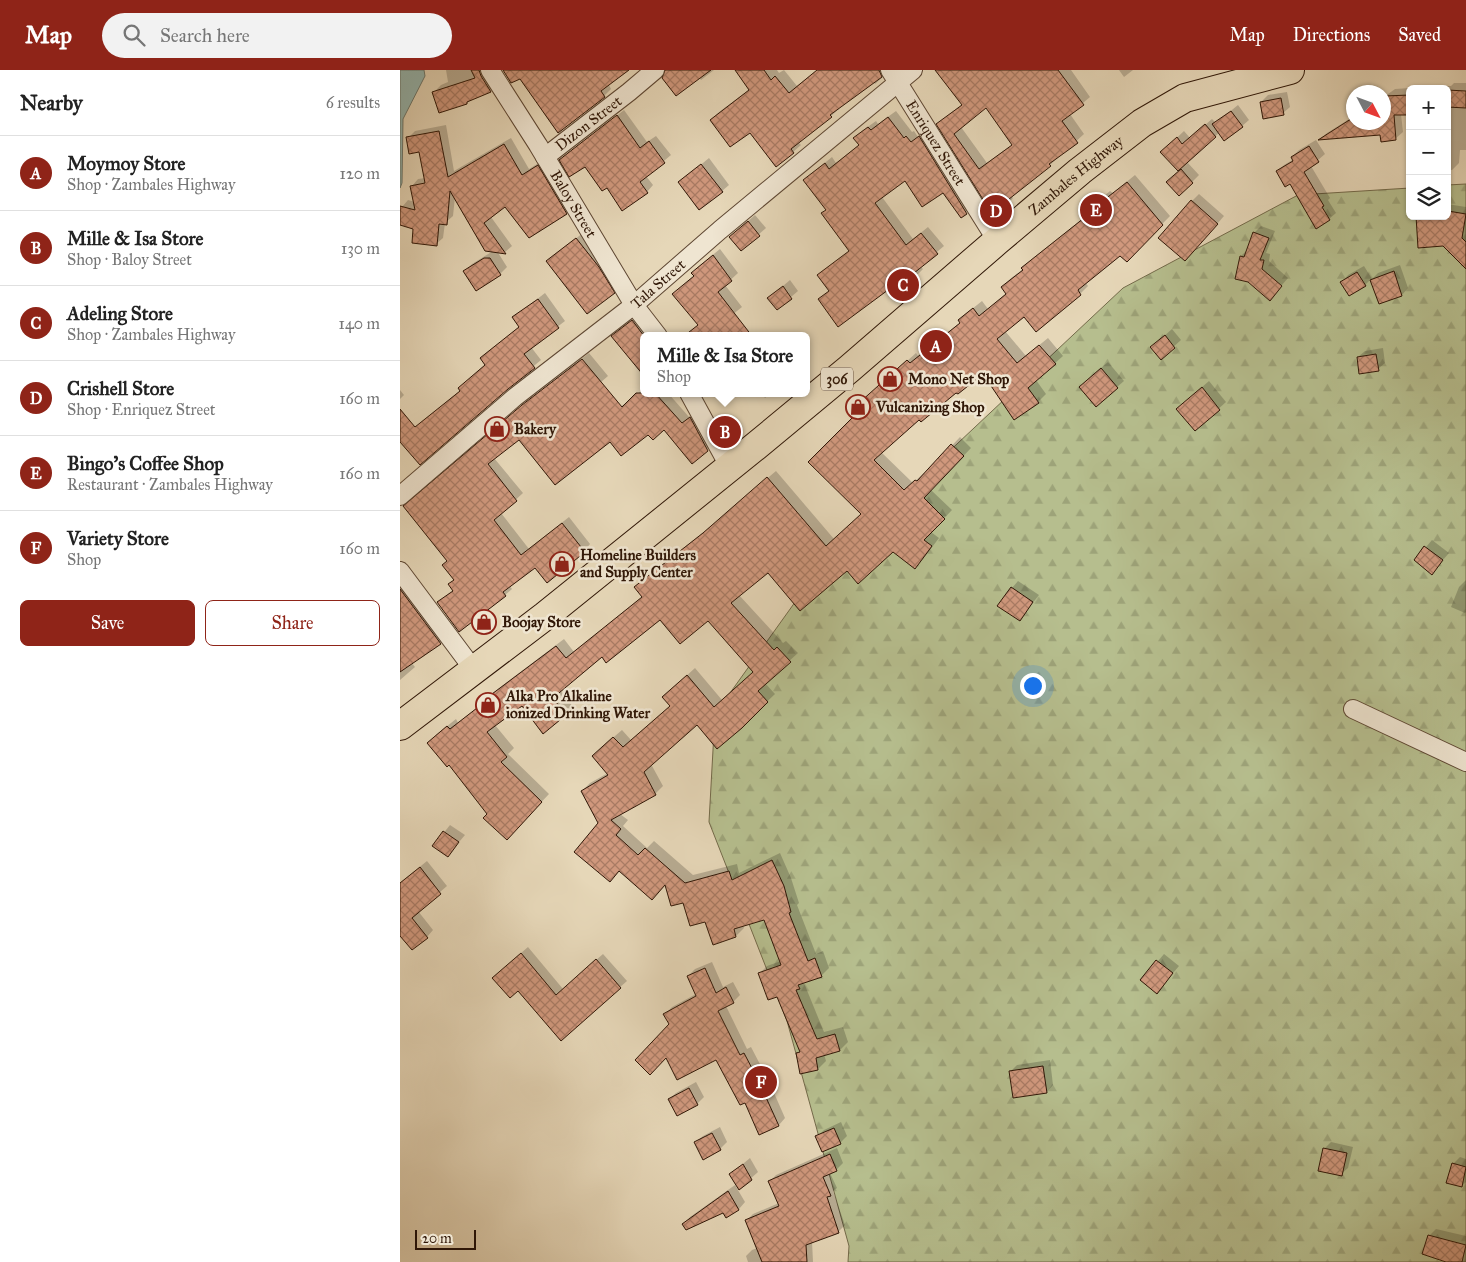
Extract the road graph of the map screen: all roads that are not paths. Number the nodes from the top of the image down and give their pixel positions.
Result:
1 (490, 70) edge
2 (655, 70) edge
3 (914, 70) edge
4 (1290, 70) edge
5 (894, 76) edge
6 (545, 157) junction
7 (997, 241) junction
8 (634, 305) junction
9 (655, 332) edge
10 (692, 397) edge
11 (730, 468) junction
12 (400, 496) edge
13 (400, 571) edge
14 (474, 670) junction
15 (1353, 709) dead end
16 (400, 726) edge
17 (1466, 762) edge

1 - 6 street, Baloy Street
2 - 6 street, Dizon Street
3 - 5 street, Tala Street
4 - 7 main road, Zambales Highway / 306
5 - 7 street, Enriquez Street
5 - 8 street, Tala Street
6 - 8 street, Baloy Street
7 - 11 main road, Zambales Highway / 306
8 - 9 street, Baloy Street
8 - 12 street, Tala Street
10 - 11 street
11 - 14 main road, Zambales Highway / 306
13 - 14 street
14 - 16 main road, Zambales Highway / 306
15 - 17 street

